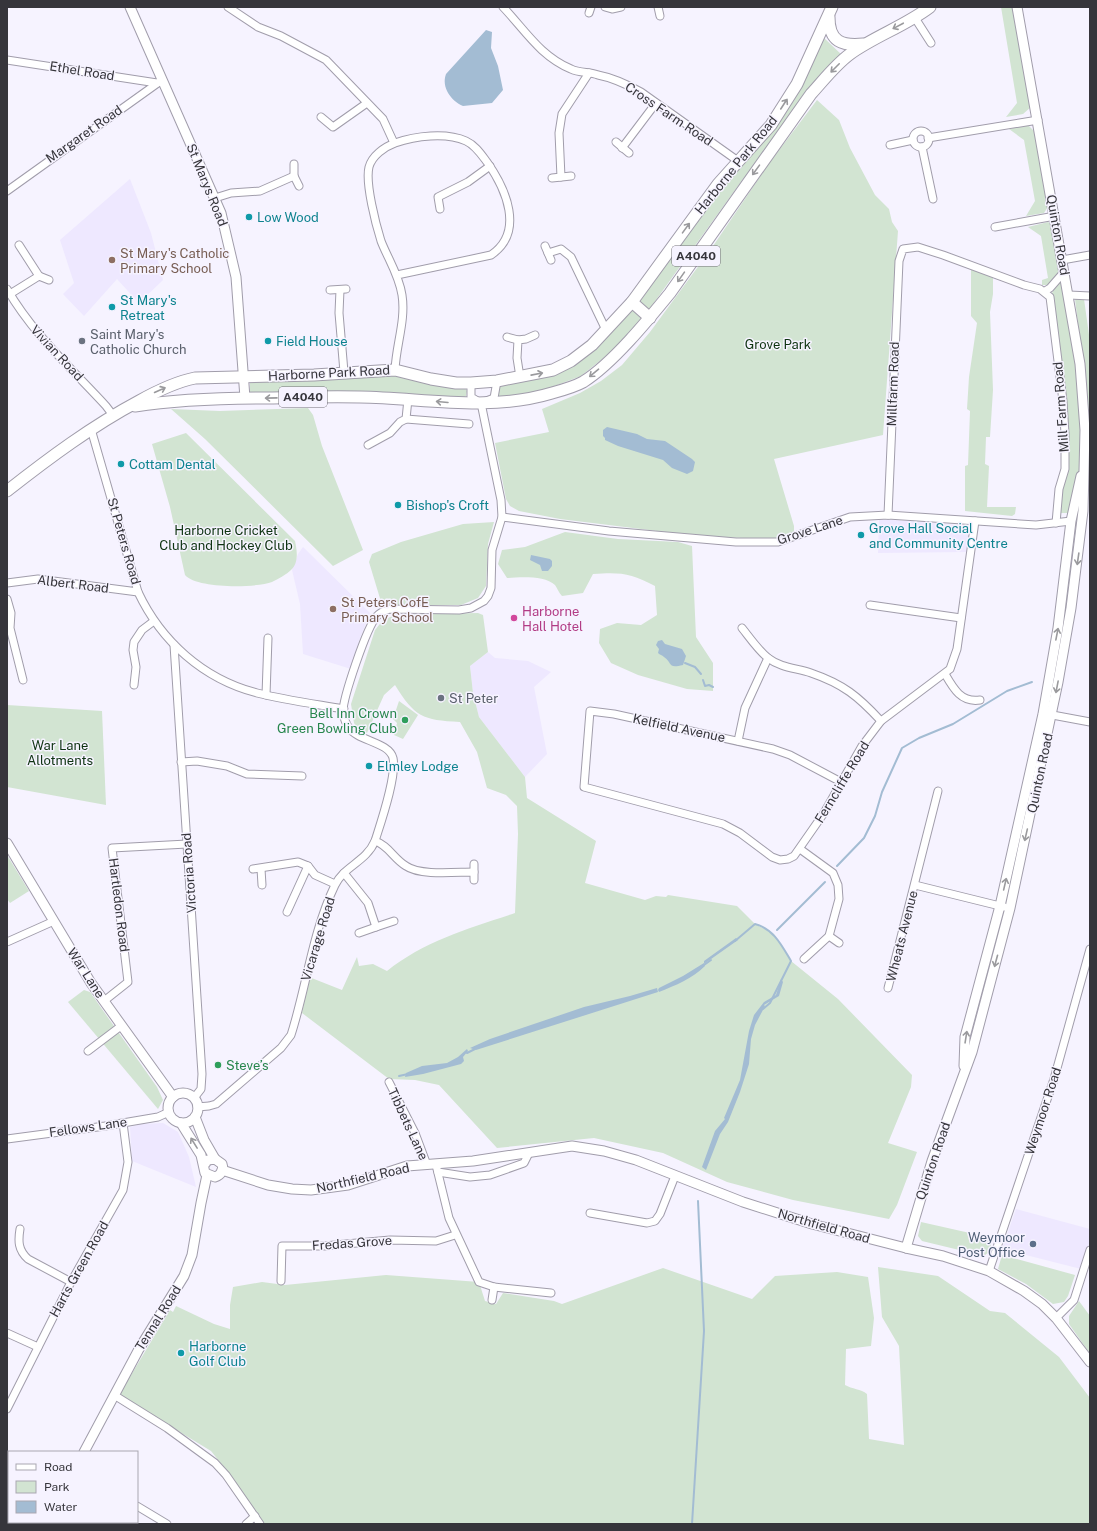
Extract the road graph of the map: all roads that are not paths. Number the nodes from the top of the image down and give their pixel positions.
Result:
1 (130, 7) edge
2 (228, 7) edge
3 (504, 7) edge
4 (605, 7) edge
5 (621, 7) edge
6 (658, 7) edge
7 (930, 7) edge
8 (1017, 7) edge
9 (831, 11) edge
10 (660, 16) dead end
11 (915, 18) junction
12 (866, 43) junction
13 (931, 43) dead end
14 (7, 60) edge
15 (589, 73) junction
16 (160, 81) junction
17 (367, 103) junction
18 (656, 103) junction
19 (321, 116) dead end
20 (1038, 120) junction
21 (928, 138) junction
22 (913, 140) junction
23 (616, 142) dead end
24 (394, 143) junction
25 (890, 146) dead end
26 (922, 147) junction
27 (622, 148) junction
28 (629, 153) dead end
29 (738, 161) junction
30 (294, 164) dead end
31 (490, 166) junction
32 (294, 176) junction
33 (571, 176) dead end
34 (561, 177) junction
35 (552, 178) dead end
36 (299, 186) dead end
37 (7, 191) edge
38 (215, 198) junction
39 (933, 200) dead end
40 (440, 209) dead end
41 (1055, 216) junction
42 (995, 227) dead end
43 (19, 245) dead end
44 (548, 253) dead end
45 (1090, 255) edge
46 (1062, 260) junction
47 (1064, 272) junction
48 (397, 274) junction
49 (39, 276) junction
50 (49, 280) dead end
51 (330, 290) dead end
52 (8, 291) edge
53 (1045, 291) junction
54 (1069, 295) junction
55 (1090, 296) edge
56 (632, 302) junction
57 (650, 318) junction
58 (606, 330) junction
59 (535, 334) dead end
60 (507, 337) dead end
61 (518, 340) junction
62 (395, 370) junction
63 (344, 372) junction
64 (243, 377) junction
65 (520, 377) junction
66 (497, 381) junction
67 (470, 383) junction
68 (244, 398) junction
69 (408, 399) junction
70 (481, 403) junction
71 (126, 408) junction
72 (112, 414) junction
73 (406, 419) junction
74 (469, 424) dead end
75 (91, 429) junction
76 (368, 445) dead end
77 (7, 491) edge
78 (1083, 508) edge
79 (888, 515) junction
80 (502, 517) junction
81 (975, 521) junction
82 (1071, 522) junction
83 (1056, 523) junction
84 (1071, 532) junction
85 (1081, 533) junction
86 (7, 583) edge
87 (138, 592) junction
88 (7, 600) edge
89 (870, 605) dead end
90 (961, 618) junction
91 (154, 621) junction
92 (742, 628) dead end
93 (268, 638) dead end
94 (174, 645) junction
95 (768, 658) junction
96 (945, 674) junction
97 (23, 680) dead end
98 (134, 685) dead end
99 (266, 695) junction
100 (975, 703) dead end
101 (344, 709) junction
102 (1047, 714) junction
103 (881, 720) junction
104 (1090, 722) edge
105 (738, 741) junction
106 (181, 762) junction
107 (302, 776) dead end
108 (841, 782) junction
109 (589, 790) joint
110 (938, 791) dead end
111 (375, 841) junction
112 (7, 843) edge
113 (187, 844) junction
114 (800, 849) junction
115 (474, 864) dead end
116 (308, 866) junction
117 (253, 869) dead end
118 (261, 869) junction
119 (344, 873) junction
120 (335, 884) junction
121 (262, 885) dead end
122 (915, 885) junction
123 (1000, 906) junction
124 (1010, 908) junction
125 (287, 912) dead end
126 (54, 920) junction
127 (394, 921) dead end
128 (376, 927) junction
129 (359, 933) dead end
130 (830, 936) junction
131 (7, 942) edge
132 (839, 943) dead end
133 (1090, 949) edge
134 (804, 959) dead end
135 (888, 988) dead end
136 (104, 1001) junction
137 (121, 1026) junction
138 (88, 1051) dead end
139 (964, 1076) junction
140 (389, 1082) dead end
141 (173, 1097) junction
142 (195, 1103) junction
143 (168, 1112) junction
144 (195, 1117) junction
145 (123, 1123) junction
146 (181, 1123) junction
147 (7, 1139) edge
148 (529, 1153) junction
149 (215, 1159) junction
150 (204, 1165) junction
151 (434, 1167) junction
152 (222, 1170) junction
153 (207, 1175) junction
154 (675, 1176) junction
155 (590, 1213) dead end
156 (20, 1229) dead end
157 (455, 1235) junction
158 (906, 1248) junction
159 (1090, 1250) edge
160 (1087, 1269) edge
161 (989, 1271) junction
162 (281, 1281) dead end
163 (71, 1282) junction
164 (494, 1287) junction
165 (551, 1293) dead end
166 (492, 1300) dead end
167 (1056, 1318) junction
168 (7, 1333) edge
169 (38, 1347) junction
170 (1090, 1362) edge
171 (114, 1395) junction
172 (7, 1409) edge
173 (85, 1451) edge
174 (138, 1507) edge
175 (255, 1516) junction
176 (167, 1524) edge
177 (246, 1524) edge
178 (260, 1524) edge

1 - 16 street, St Marys Road
2 - 17 street
3 - 15 street, Cross Farm Road
4 - 5 street
6 - 10 street
7 - 11 main road, Harborne Park Road / A4040
8 - 20 street, Quinton Road
9 - 12 main road
29 -> 9 main road, Harborne Park Road / A4040
11 -> 12 main road, Harborne Park Road / A4040
11 - 13 street
12 -> 57 main road, Harborne Park Road / A4040
14 - 16 street, Ethel Road
15 - 18 street, Cross Farm Road
15 - 34 street
16 - 37 street, Margaret Road
16 - 38 street, St Marys Road
17 - 19 street
17 - 24 street
18 - 27 street
18 - 29 street, Cross Farm Road
20 - 21 street
20 - 41 street, Quinton Road
21 - 22 street
21 - 26 street
22 - 25 street
22 - 26 street
23 - 27 street
24 - 31 street
24 - 48 street
26 - 39 street
27 - 28 street
56 -> 29 main road, Harborne Park Road / A4040
30 - 32 street
31 - 40 street
31 - 48 street
32 - 36 street
32 - 38 street
33 - 34 street
34 - 35 street
38 - 64 street, St Marys Road
41 - 42 street
41 - 46 street, Quinton Road
43 - 49 street
44 - 58 street
45 - 46 street
46 - 47 street, Quinton Road
47 - 53 street
47 - 54 street, Quinton Road
48 - 62 street
49 - 50 street
49 - 52 street
51 - 63 street
52 - 72 street, Vivian Road
53 - 79 street, Millfarm Road
53 - 83 street, Mill Farm Road
54 - 55 street
54 - 78 street, Quinton Road
56 - 57 main road
56 - 58 main road, Harborne Park Road / A4040
57 -> 70 main road, Harborne Park Road / A4040
65 -> 58 main road, Harborne Park Road / A4040
59 - 61 street
60 - 61 street
61 - 65 street
62 - 63 main road, Harborne Park Road / A4040
62 - 67 main road, Harborne Park Road / A4040
63 - 64 main road, Harborne Park Road / A4040
64 - 68 street, St Marys Road
71 -> 64 main road, Harborne Park Road / A4040
65 - 66 main road, Harborne Park Road / A4040
66 - 67 main road, Harborne Park Road / A4040
66 - 70 street
67 - 70 street
69 -> 68 main road, Harborne Park Road / A4040
68 - 71 main road, Harborne Park Road / A4040
70 -> 69 main road, Harborne Park Road / A4040
69 - 73 street
70 - 80 street
71 - 72 main road, Harborne Park Road / A4040
72 - 75 main road, Harborne Park Road / A4040
73 - 74 street
73 - 76 street
75 - 77 main road, Harborne Park Road / A4040
75 - 87 street, St Peters Road
78 - 82 street, Quinton Road
78 - 85 street, Quinton Road
79 - 80 street, Grove Lane
79 - 81 street, Grove Lane
80 - 101 street
81 - 83 street, Grove Lane
81 - 90 street, Ferncliffe Road
82 - 83 street, Grove Lane
82 - 84 street, Quinton Road
84 - 85 street
102 -> 84 street, Quinton Road
85 -> 102 street, Quinton Road
86 - 87 street, Albert Road
87 - 91 street, St Peters Road
88 - 97 street
89 - 90 street
90 - 96 street, Ferncliffe Road
91 - 94 street, St Peters Road
91 - 98 street
92 - 95 street
93 - 99 street
94 - 99 street, St Peters Road
94 - 106 street, Victoria Road
95 - 103 street
95 - 105 street
96 - 100 street
96 - 103 street, Ferncliffe Road
99 - 101 street, St Peters Road
101 - 111 street, Vicarage Road
102 - 104 street
123 -> 102 street, Quinton Road
102 -> 124 street, Quinton Road
103 - 108 street, Ferncliffe Road
105 - 108 street, Kelfield Avenue
105 - 109 street, Kelfield Avenue
106 - 107 street
106 - 113 street, Victoria Road
108 - 114 street, Ferncliffe Road
109 - 114 street, Ferncliffe Road
110 - 122 street, Wheats Avenue
111 - 115 street
111 - 119 street, Vicarage Road
112 - 126 street, War Lane
113 - 136 street, Hartledon Road
113 - 142 street, Victoria Road
114 - 130 street
116 - 118 street
116 - 120 street
116 - 125 street
117 - 118 street
118 - 121 street
119 - 120 street, Vicarage Road
119 - 128 street
120 - 142 street, Vicarage Road
122 - 123 street, Wheats Avenue
122 - 135 street, Wheats Avenue
123 - 124 street, Wheats Avenue
139 -> 123 street, Quinton Road
124 -> 139 street, Quinton Road
126 - 131 street
126 - 136 street, War Lane
127 - 128 street
128 - 129 street
130 - 132 street
130 - 134 street
133 - 161 street, Weymoor Road
136 - 137 street, War Lane
137 - 138 street
137 - 141 street, War Lane
139 - 158 street, Quinton Road
140 - 151 street, Tibbets Lane
141 - 142 street
141 - 143 street
142 - 144 street
143 - 145 street, Fellows Lane
143 - 146 street
144 - 146 street
144 - 149 street
145 - 147 street, Fellows Lane
145 - 163 street, Harts Green Road
150 -> 146 street
148 - 151 street, Northfield Road
148 - 151 street, Northfield Road
148 - 154 street, Northfield Road
149 - 150 street
149 - 152 street
150 - 153 street
151 - 152 street, Northfield Road
151 - 157 street
152 - 153 street
153 - 171 street, Tennal Road
154 - 155 street
154 - 158 street, Northfield Road
156 - 163 street
157 - 162 street, Fredas Grove
157 - 164 street
158 - 161 street, Northfield Road
159 - 160 street
160 - 167 street
161 - 167 street, Northfield Road
163 - 169 street, Harts Green Road
164 - 165 street
164 - 166 street
167 - 170 street, Northfield Road
168 - 169 street
169 - 172 street, Harts Green Road
171 - 173 street, Tennal Road
171 - 175 street
174 - 176 street
175 - 177 street
175 - 178 street

